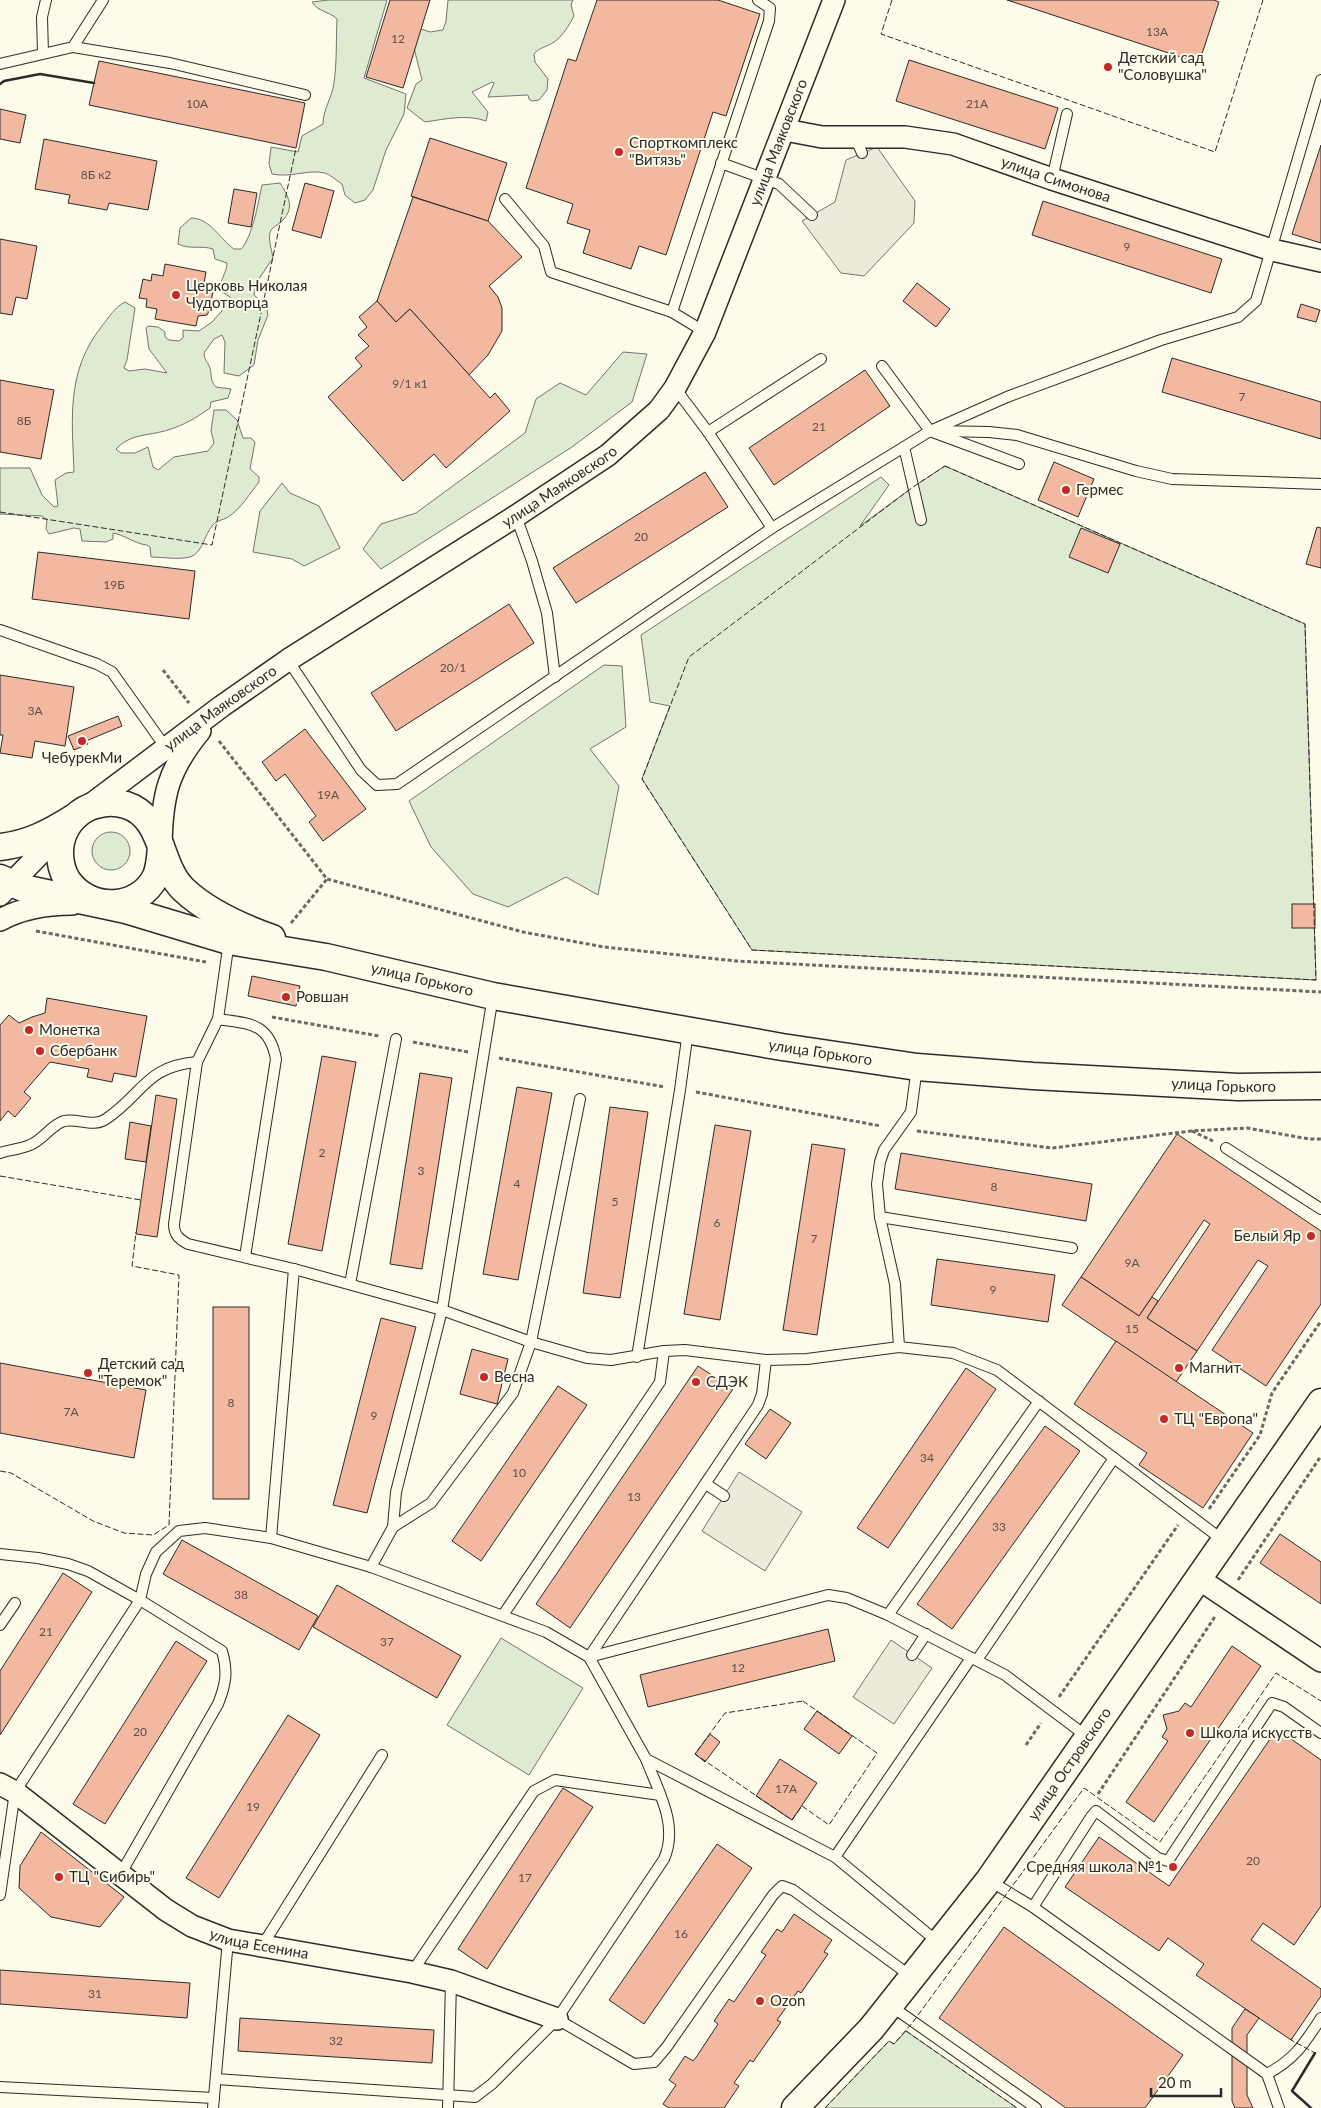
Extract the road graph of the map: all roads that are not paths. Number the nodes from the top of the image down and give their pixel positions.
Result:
1 (46, 0) edge
2 (103, 0) edge
3 (758, 0) edge
4 (834, 0) edge
5 (73, 47) junction
6 (43, 53) junction
7 (0, 64) edge
8 (1321, 80) edge
9 (305, 96) dead end
10 (1068, 114) dead end
11 (785, 130) junction
12 (721, 162) junction
13 (766, 179) junction
14 (1052, 179) junction
15 (505, 199) dead end
16 (812, 216) dead end
17 (1272, 250) junction
18 (1321, 261) edge
19 (672, 312) junction
20 (705, 332) junction
21 (821, 359) dead end
22 (882, 366) dead end
23 (675, 388) junction
24 (930, 431) junction
25 (708, 432) junction
26 (904, 447) junction
27 (1019, 464) dead end
28 (1320, 484) edge
29 (516, 516) junction
30 (921, 520) dead end
31 (772, 528) junction
32 (0, 630) edge
33 (288, 660) junction
34 (555, 677) junction
35 (204, 722) junction
36 (166, 748) junction
37 (76, 817) junction
38 (161, 846) junction
39 (0, 847) edge
40 (4, 885) edge
41 (101, 903) junction
42 (0, 920) edge
43 (228, 954) junction
44 (326, 957) junction
45 (493, 996) junction
46 (218, 1019) junction
47 (688, 1030) junction
48 (396, 1039) road end
49 (197, 1062) junction
50 (917, 1067) junction
51 (1321, 1086) edge
52 (580, 1099) dead end
53 (1226, 1148) road end
54 (0, 1153) edge
55 (1321, 1209) edge
56 (880, 1216) junction
57 (1072, 1248) dead end
58 (245, 1257) junction
59 (294, 1269) junction
60 (350, 1284) junction
61 (442, 1310) junction
62 (531, 1342) junction
63 (899, 1347) junction
64 (664, 1351) junction
65 (637, 1356) junction
66 (766, 1360) junction
67 (1039, 1401) junction
68 (1321, 1402) edge
69 (1114, 1458) junction
70 (706, 1484) junction
71 (724, 1496) dead end
72 (392, 1527) junction
73 (271, 1538) junction
74 (1224, 1542) junction
75 (0, 1554) edge
76 (371, 1567) junction
77 (1200, 1579) junction
78 (140, 1600) junction
79 (15, 1603) dead end
80 (503, 1614) junction
81 (888, 1615) junction
82 (0, 1625) edge
83 (926, 1634) junction
84 (912, 1655) dead end
85 (589, 1656) junction
86 (974, 1659) junction
87 (1321, 1661) edge
88 (1321, 1733) edge
89 (1089, 1738) junction
90 (382, 1755) dead end
91 (646, 1759) junction
92 (8, 1788) edge
93 (660, 1794) junction
94 (835, 1856) junction
95 (120, 1875) junction
96 (989, 1880) junction
97 (0, 1895) edge
98 (1034, 1907) junction
99 (228, 1940) junction
100 (940, 1944) junction
101 (262, 1946) junction
102 (412, 1972) junction
103 (913, 1978) junction
104 (451, 1981) junction
105 (890, 2006) junction
106 (1321, 2018) edge
107 (557, 2019) junction
108 (1267, 2074) junction
109 (216, 2079) junction
110 (0, 2087) edge
111 (449, 2096) junction
112 (213, 2103) edge
113 (448, 2108) edge
114 (795, 2108) edge
115 (1036, 2108) edge
116 (1279, 2108) edge

1 - 6 lane
2 - 5 lane
3 - 12 lane
4 - 11 street, улица Маяковского
5 - 6 lane
5 - 9 lane
6 - 7 lane
8 - 17 lane
10 - 14 lane
11 - 13 street, улица Маяковского
11 - 14 street, улица Симонова
12 - 13 lane
12 - 19 lane
13 - 16 lane
13 - 20 street, улица Маяковского
14 - 17 street, улица Симонова
15 - 19 lane
17 - 18 street, улица Симонова
17 - 24 lane
19 - 20 lane
20 - 23 street, улица Маяковского
21 - 25 lane
22 - 24 lane
23 - 25 lane
23 - 29 street, улица Маяковского
24 - 26 lane
24 - 27 lane
24 - 28 lane
25 - 31 lane
26 - 30 lane
26 - 31 lane
29 - 33 street, улица Маяковского
29 - 34 lane
31 - 34 lane
32 - 36 lane
33 - 34 lane
33 - 35 street, улица Маяковского
35 - 36 street, улица Маяковского
35 - 38 street
36 - 37 street, улица Маяковского
37 - 38 street
37 - 39 street
37 - 40 street, улица Маяковского
37 - 41 street
38 - 41 street
38 - 44 street, улица Горького
40 - 41 street
41 - 42 street
41 - 43 street, улица Горького
43 - 44 street, улица Горького
43 - 46 lane
44 - 45 street, улица Горького
45 - 47 street, улица Горького
45 - 61 lane
46 - 49 lane
46 - 58 lane
47 - 50 street, улица Горького
47 - 65 lane
48 - 60 lane
49 - 54 lane
49 - 58 lane
50 - 51 street, улица Горького
50 - 56 lane
52 - 62 lane
53 - 55 lane
56 - 57 lane
56 - 63 lane
58 - 59 lane
59 - 60 lane
59 - 73 lane
60 - 61 lane
61 - 62 lane
61 - 72 lane
62 - 65 lane
62 - 72 lane
63 - 66 lane
63 - 67 lane
64 - 65 lane
64 - 66 lane
64 - 80 lane
66 - 70 lane
67 - 69 lane
67 - 81 lane
68 - 74 street, улица Островского
69 - 74 lane
69 - 86 lane
70 - 71 lane
70 - 85 lane
72 - 76 lane
73 - 76 lane
73 - 78 lane
74 - 77 street, улица Островского
75 - 78 lane
76 - 80 lane
77 - 87 street
77 - 89 street, улица Островского
78 - 92 lane
78 - 95 lane
79 - 82 lane
80 - 85 lane
81 - 83 lane
81 - 85 lane
83 - 84 lane
83 - 86 lane
85 - 91 lane
86 - 89 lane
86 - 94 lane
88 - 98 lane
89 - 96 street, улица Островского
90 - 101 lane
91 - 93 lane
91 - 94 lane
92 - 95 street, улица Есенина
92 - 97 lane
93 - 102 lane
93 - 107 lane
94 - 100 lane
95 - 99 street, улица Есенина
96 - 98 lane
96 - 100 street, улица Островского
98 - 108 lane
99 - 101 street, улица Есенина
99 - 109 lane
100 - 103 street, улица Островского
101 - 102 street, улица Есенина
102 - 104 street, улица Есенина
103 - 105 street, улица Островского
103 - 107 lane
104 - 107 street, улица Есенина
104 - 111 lane
105 - 114 street, улица Островского
105 - 115 lane
106 - 108 lane
107 - 111 lane
108 - 116 lane
109 - 111 lane
109 - 112 lane
110 - 112 lane
111 - 113 lane

